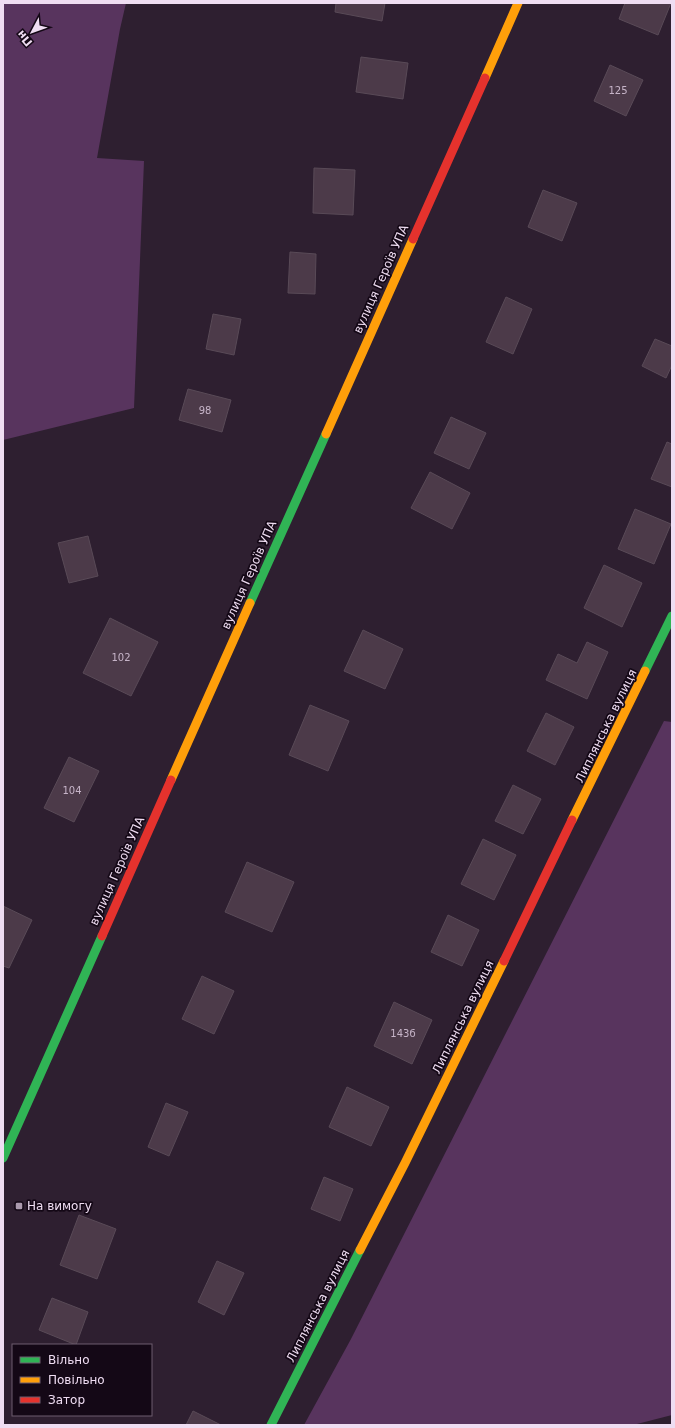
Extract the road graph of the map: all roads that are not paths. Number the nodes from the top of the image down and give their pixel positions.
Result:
1 (518, 3) edge
2 (672, 616) edge
3 (3, 1158) edge
4 (271, 1425) edge

1 - 3 street, вулиця Героїв УПА
2 - 4 street, Липлянська вулиця

